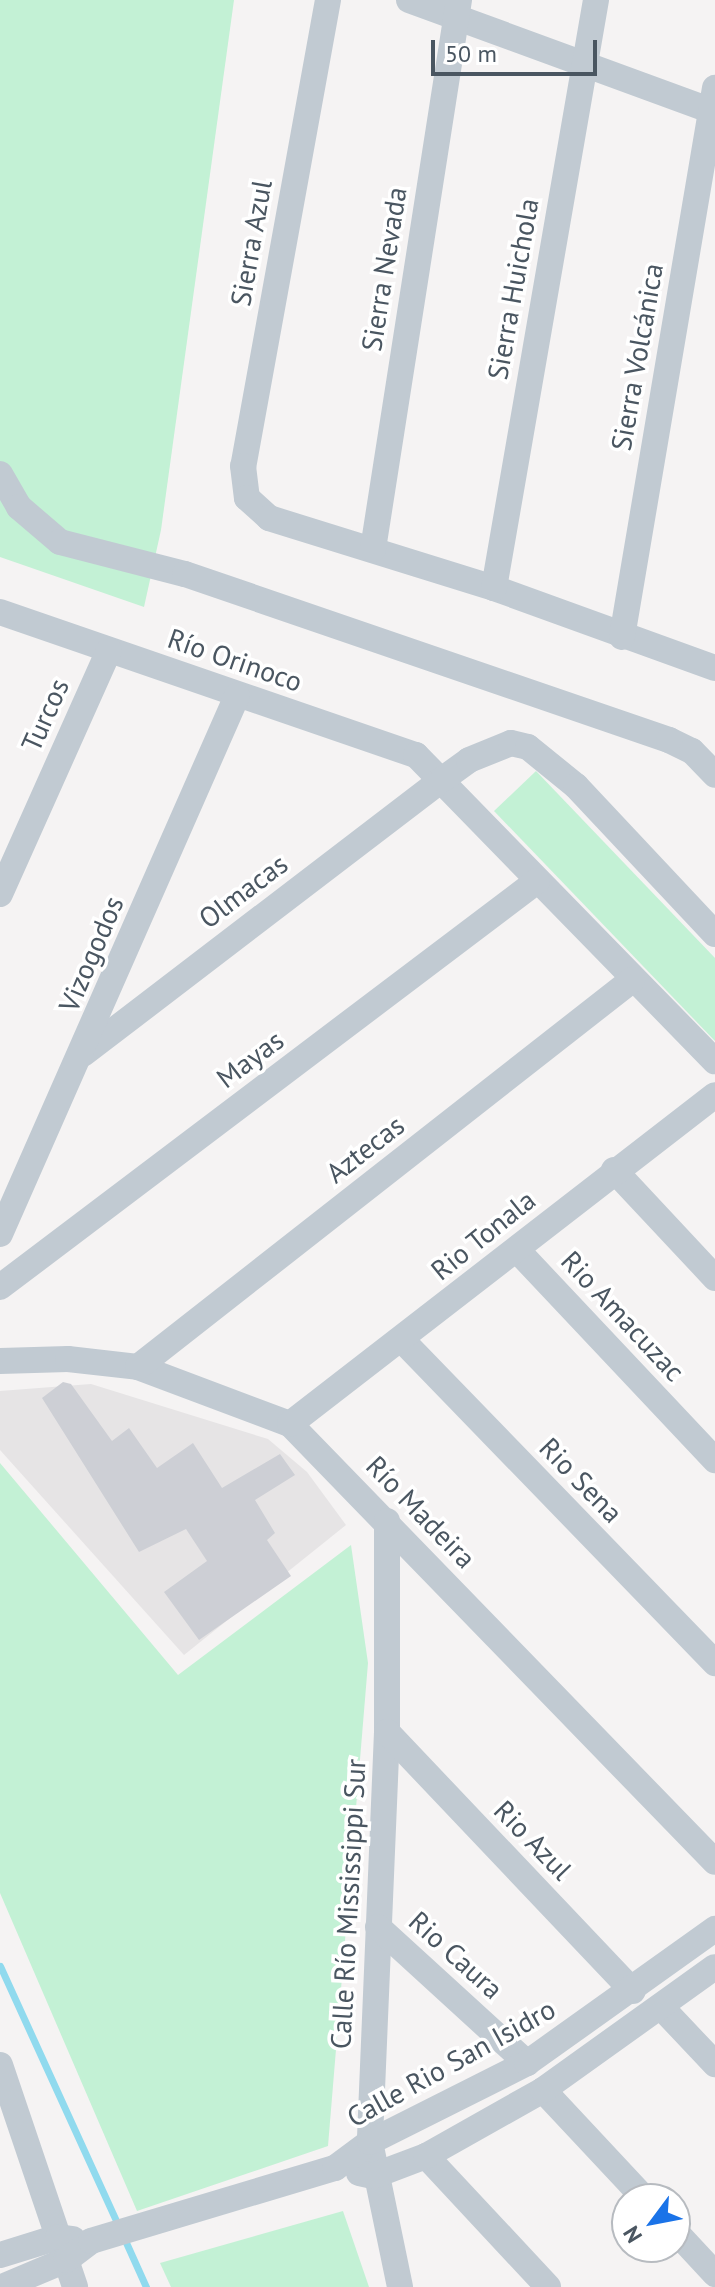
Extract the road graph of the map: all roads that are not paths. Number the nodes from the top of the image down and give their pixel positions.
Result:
1 (328, 0) edge
2 (409, 0) edge
3 (596, 0) edge
4 (457, 9) edge
5 (583, 66) junction
6 (714, 104) edge
7 (0, 474) edge
8 (373, 549) junction
9 (494, 588) junction
10 (0, 612) edge
11 (622, 637) junction
12 (109, 650) junction
13 (715, 668) edge
14 (237, 696) junction
15 (715, 775) edge
16 (443, 779) junction
17 (537, 881) junction
18 (0, 894) edge
19 (715, 934) edge
20 (632, 980) junction
21 (83, 1054) junction
22 (715, 1061) edge
23 (715, 1095) edge
24 (614, 1170) junction
25 (0, 1234) edge
26 (517, 1250) junction
27 (715, 1278) edge
28 (0, 1287) edge
29 (402, 1340) junction
30 (0, 1361) edge
31 (138, 1367) junction
32 (290, 1424) junction
33 (715, 1460) edge
34 (387, 1521) junction
35 (715, 1663) edge
36 (387, 1732) junction
37 (715, 1862) edge
38 (378, 1927) junction
39 (715, 1929) edge
40 (715, 1967) edge
41 (633, 1991) junction
42 (663, 2009) junction
43 (527, 2063) junction
44 (715, 2064) edge
45 (0, 2065) edge
46 (543, 2090) junction
47 (5, 2095) edge
48 (370, 2142) junction
49 (426, 2156) junction
50 (335, 2168) junction
51 (373, 2176) junction
52 (630, 2183) edge
53 (62, 2248) junction
54 (691, 2248) edge
55 (0, 2255) edge
56 (715, 2274) edge
57 (2, 2287) edge
58 (75, 2287) edge
59 (400, 2287) edge
60 (548, 2287) edge

1 - 8 street, Sierra Azul
2 - 4 street
3 - 5 street, Sierra Huichola
4 - 5 street
4 - 8 street, Sierra Nevada
5 - 6 street
5 - 9 street, Sierra Huichola
6 - 11 street, Sierra Volcánica
7 - 15 street
8 - 9 street
9 - 11 street
10 - 12 street, Río Orinoco
11 - 13 street
12 - 14 street, Río Orinoco
12 - 18 street, Turcos
14 - 16 street, Río Orinoco
14 - 21 street, Vizogodos
16 - 17 street, Río Orinoco
16 - 19 street
16 - 21 street, Olmacas
17 - 20 street, Río Orinoco
17 - 28 street, Mayas
20 - 22 street, Río Orinoco
20 - 31 street, Aztecas
21 - 25 street, Vizogodos
23 - 24 street, Rio Tonala
24 - 26 street, Rio Tonala
24 - 27 street
26 - 29 street, Rio Tonala
26 - 33 street, Rio Amacuzac
29 - 32 street, Rio Tonala
29 - 35 street, Rio Sena
30 - 31 street, Río Madeira
31 - 32 street, Río Madeira
32 - 34 street, Río Madeira
34 - 36 street, Calle Río Mississippi Sur
34 - 37 street, Río Madeira
36 - 38 street, Calle Río Mississippi Sur
36 - 41 street, Rio Azul
38 - 43 street, Rio Caura
38 - 48 street, Calle Río Mississippi Sur
39 - 41 street, Calle Rio San Isidro
40 - 42 street
41 - 43 street, Calle Rio San Isidro
42 - 44 street
42 - 46 street
43 - 48 street, Calle Rio San Isidro
45 - 47 street
46 - 49 street
46 - 52 street
47 - 53 street
48 - 50 street, Calle Rio San Isidro
48 - 51 street, Calle Río Mississippi Sur
49 - 51 street
49 - 60 street
50 - 51 street, Calle Rio San Isidro
50 - 53 street, Calle Rio San Isidro
51 - 59 street, Calle Río Mississippi Sur
53 - 55 street, Calle Rio San Isidro
53 - 57 street, Calle Rio San Isidro
53 - 58 street
54 - 56 street

